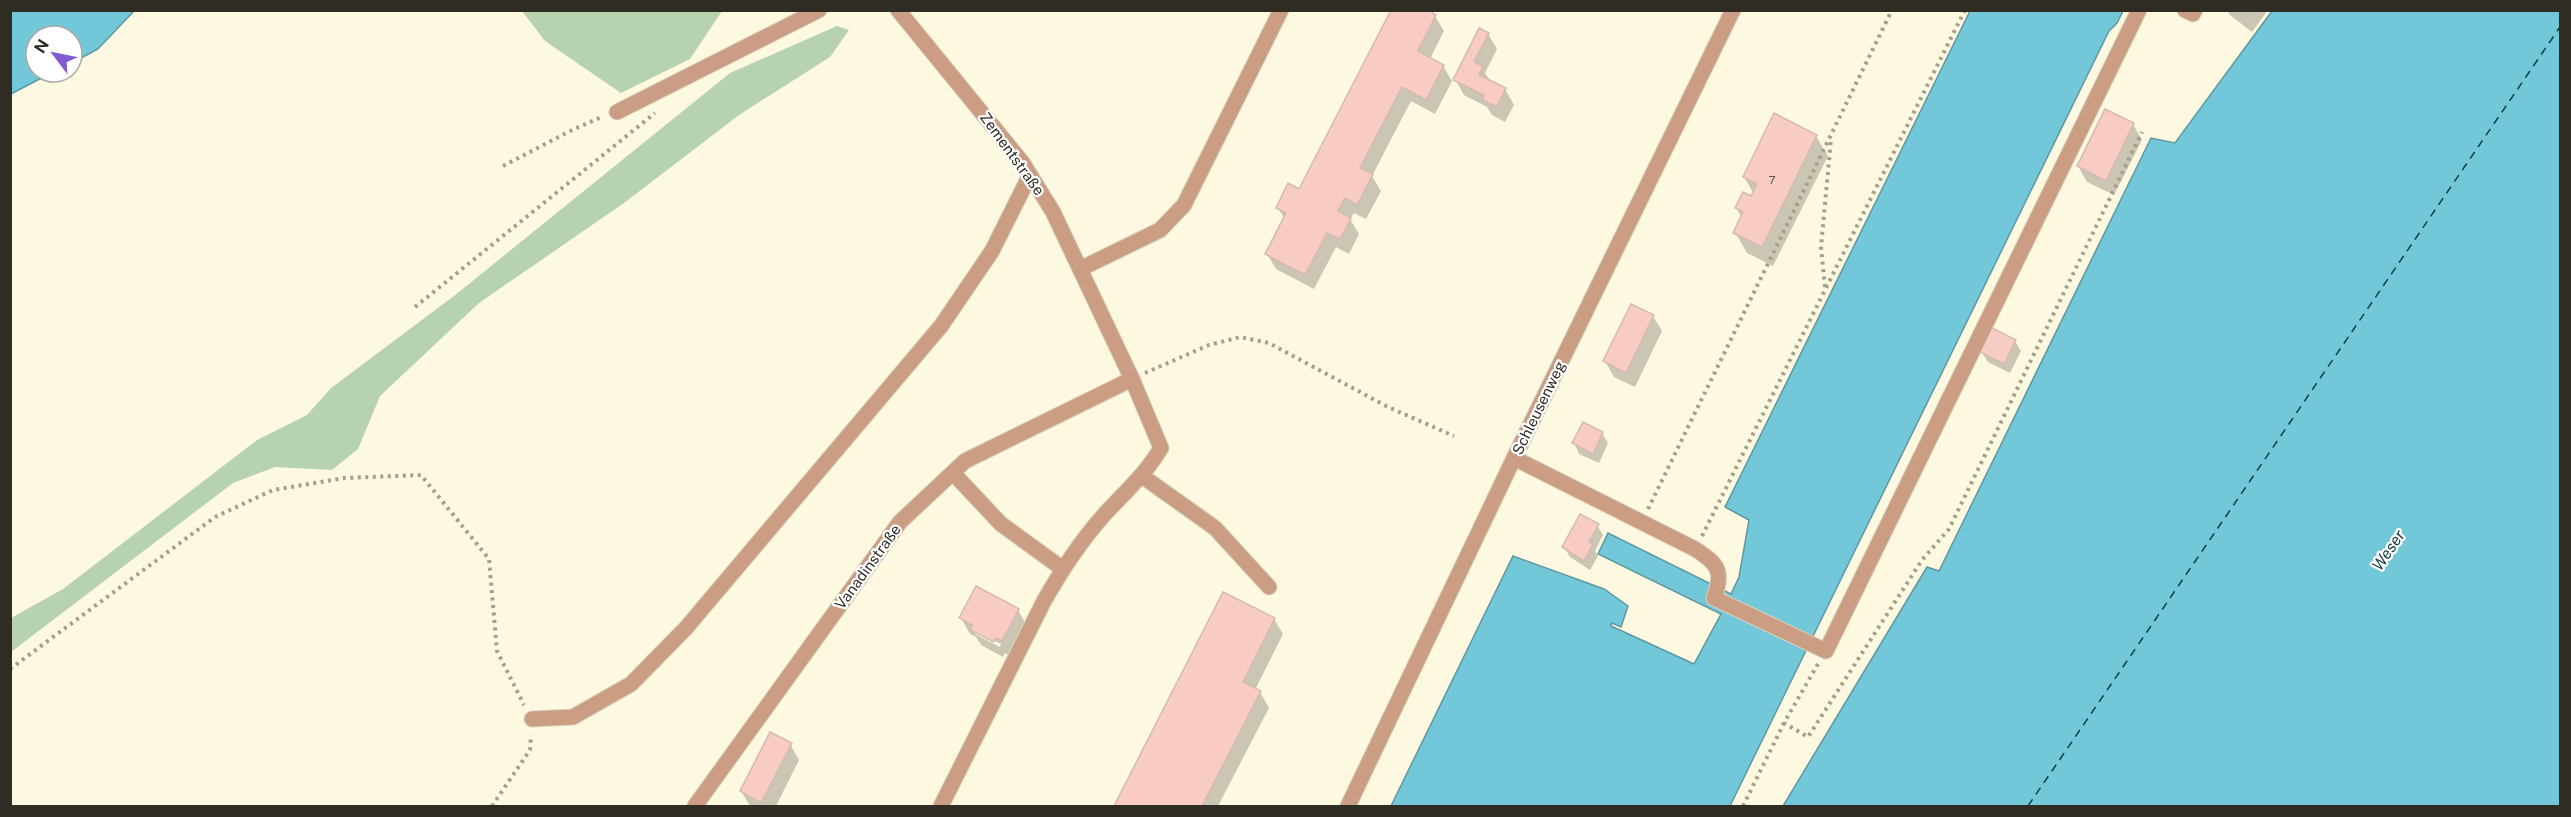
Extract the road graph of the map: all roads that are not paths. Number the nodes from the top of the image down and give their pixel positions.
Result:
1 (819, 10) edge
2 (898, 10) edge
3 (1281, 10) edge
4 (1733, 10) edge
5 (2139, 10) edge
6 (2185, 10) edge
7 (2195, 10) edge
8 (617, 111) road end
9 (1030, 175) junction
10 (1080, 269) junction
11 (1132, 379) junction
12 (1514, 458) junction
13 (953, 473) junction
14 (1142, 476) junction
15 (1063, 568) junction
16 (1269, 587) dead end
17 (532, 719) road end
18 (695, 807) edge
19 (942, 807) edge
20 (1348, 807) edge

1 - 8 street
2 - 9 street, Zementstraße
3 - 10 street
4 - 12 street, Schleusenweg
5 - 12 street
6 - 7 street
9 - 10 street, Zementstraße
9 - 17 street
10 - 11 street, Zementstraße
11 - 13 street, Vanadinstraße
11 - 14 street, Zementstraße
12 - 20 street, Schleusenweg
13 - 15 street
13 - 18 street, Vanadinstraße
14 - 15 street
14 - 16 street
15 - 19 street

